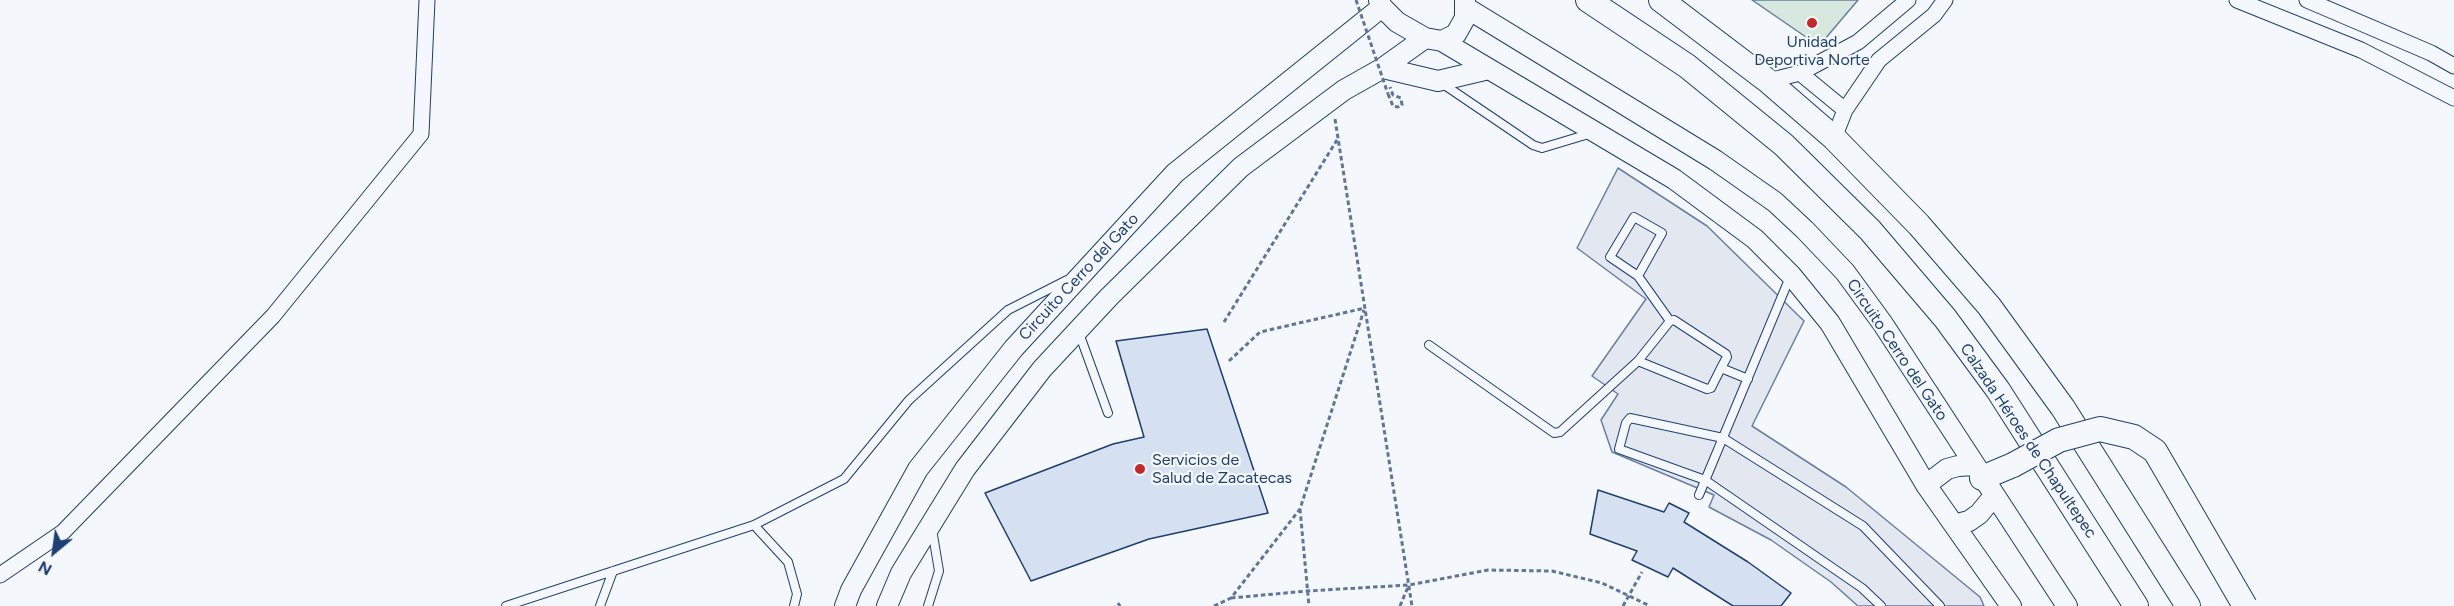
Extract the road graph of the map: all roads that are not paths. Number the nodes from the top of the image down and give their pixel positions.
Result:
1 (427, 0) edge
2 (1588, 0) edge
3 (1661, 0) edge
4 (1908, 0) edge
5 (1945, 0) edge
6 (2237, 0) edge
7 (2307, 0) edge
8 (1380, 4) edge
9 (1465, 4) edge
10 (1433, 39) junction
11 (1858, 42) junction
12 (1879, 60) junction
13 (2454, 66) edge
14 (1383, 68) junction
15 (1489, 69) junction
16 (1800, 74) junction
17 (1438, 81) junction
18 (1768, 81) junction
19 (2454, 98) edge
20 (1845, 110) junction
21 (1596, 131) junction
22 (1834, 138) junction
23 (1085, 271) junction
24 (1791, 275) junction
25 (1638, 276) junction
26 (1670, 321) junction
27 (1078, 330) junction
28 (1429, 345) dead end
29 (1638, 361) junction
30 (1721, 368) junction
31 (1748, 379) junction
32 (1108, 413) dead end
33 (1723, 438) junction
34 (1705, 480) junction
35 (1983, 480) junction
36 (1926, 485) junction
37 (1699, 495) dead end
38 (932, 523) junction
39 (754, 525) junction
40 (1954, 525) junction
41 (613, 571) junction
42 (0, 575) edge
43 (506, 606) edge
44 (600, 606) edge
45 (794, 606) edge
46 (845, 606) edge
47 (887, 606) edge
48 (928, 606) edge
49 (1881, 606) edge
50 (1940, 606) edge
51 (2011, 606) edge
52 (2067, 606) edge
53 (2136, 606) edge
54 (2188, 606) edge
55 (2245, 606) edge

1 - 42 street
2 - 53 main road, Calzada Héroes de Chapultepec
3 - 18 main road
4 - 11 street
5 - 12 street
6 - 19 street
7 - 13 street
8 - 10 street
8 - 23 street, Circuito Cerro del Gato
9 - 10 street
9 - 35 street, Circuito Cerro del Gato
10 - 14 street
10 - 15 street
11 - 12 street
11 - 16 street
12 - 20 street
14 - 17 street
14 - 27 street
15 - 17 street
15 - 21 street
16 - 18 street
16 - 20 street
17 - 21 lane
18 - 22 main road
20 - 22 street
21 - 24 street
22 - 54 main road
23 - 39 lane
23 - 46 street, Circuito Cerro del Gato
24 - 31 lane
24 - 36 street
25 - 25 lane
25 - 26 lane
26 - 29 lane
26 - 30 lane
27 - 32 lane
27 - 38 street
28 - 29 lane
29 - 30 lane
30 - 31 lane
31 - 33 lane
33 - 34 lane
33 - 34 lane
33 - 50 lane
34 - 37 lane
34 - 49 lane
35 - 36 street
35 - 40 street
35 - 52 street, Circuito Cerro del Gato
35 - 55 main road, bridge
36 - 40 street
38 - 47 street
38 - 48 lane
39 - 41 lane
39 - 45 lane
40 - 51 street
41 - 43 lane
41 - 44 lane

